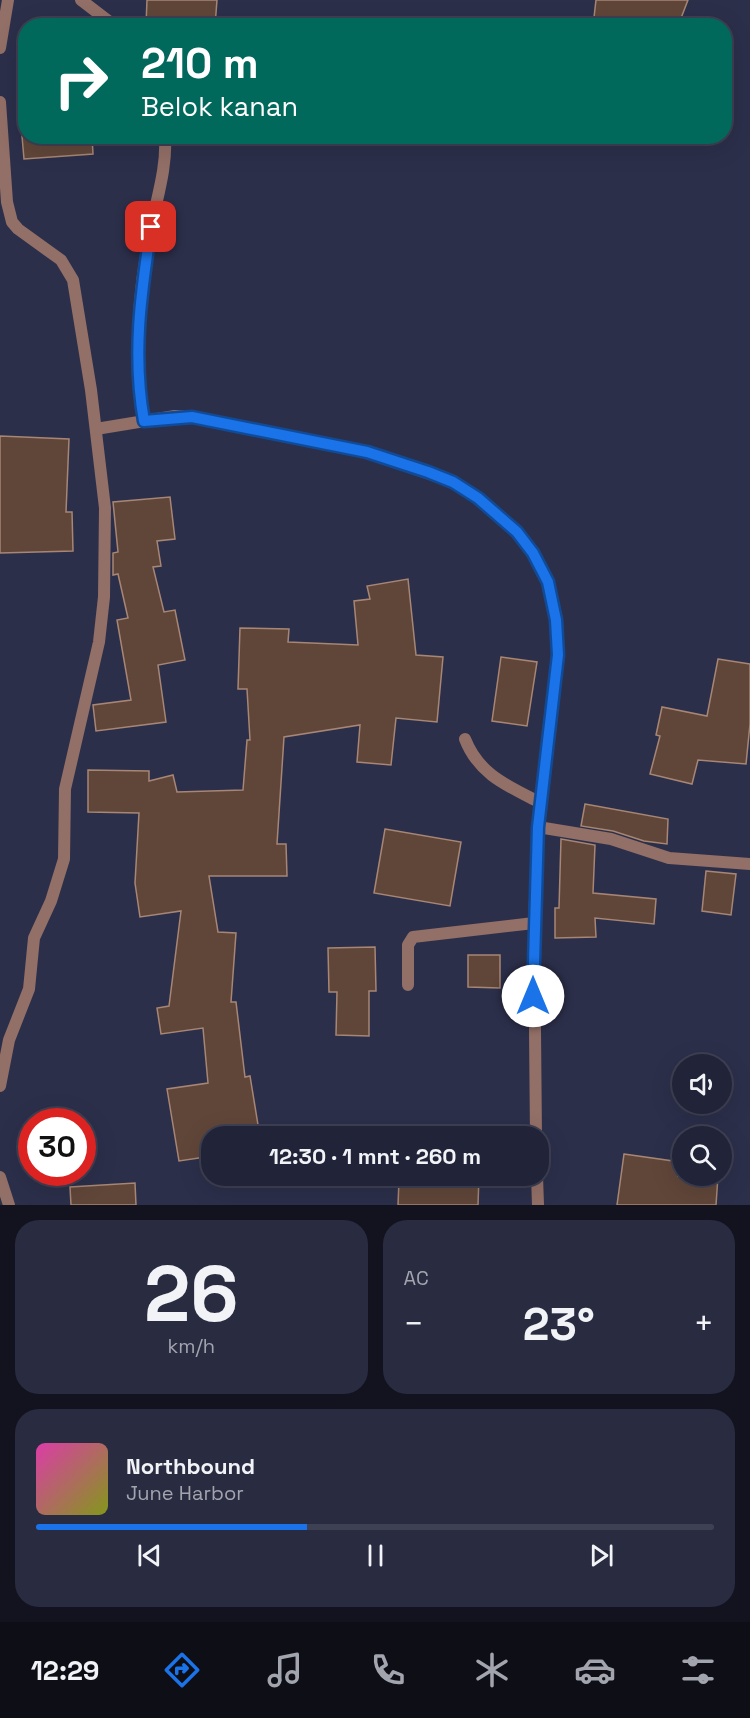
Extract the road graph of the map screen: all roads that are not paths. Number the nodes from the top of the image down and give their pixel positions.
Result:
1 (8, 0) edge
2 (81, 0) edge
3 (105, 18) edge
4 (0, 48) edge
5 (0, 102) edge
6 (164, 144) edge
7 (144, 421) junction
8 (96, 429) junction
9 (465, 738) dead end
10 (541, 803) junction
11 (538, 827) junction
12 (750, 864) edge
13 (534, 923) junction
14 (408, 985) dead end
15 (0, 1086) edge
16 (536, 1126) edge
17 (0, 1177) edge
18 (537, 1186) edge
19 (9, 1205) edge
20 (538, 1205) edge

1 - 4 street
2 - 3 street
5 - 8 street
6 - 7 street
7 - 8 street
7 - 10 street
8 - 15 street
9 - 10 street
10 - 11 street
11 - 12 street
11 - 13 street
13 - 14 street
13 - 16 street
17 - 19 street
18 - 20 street

